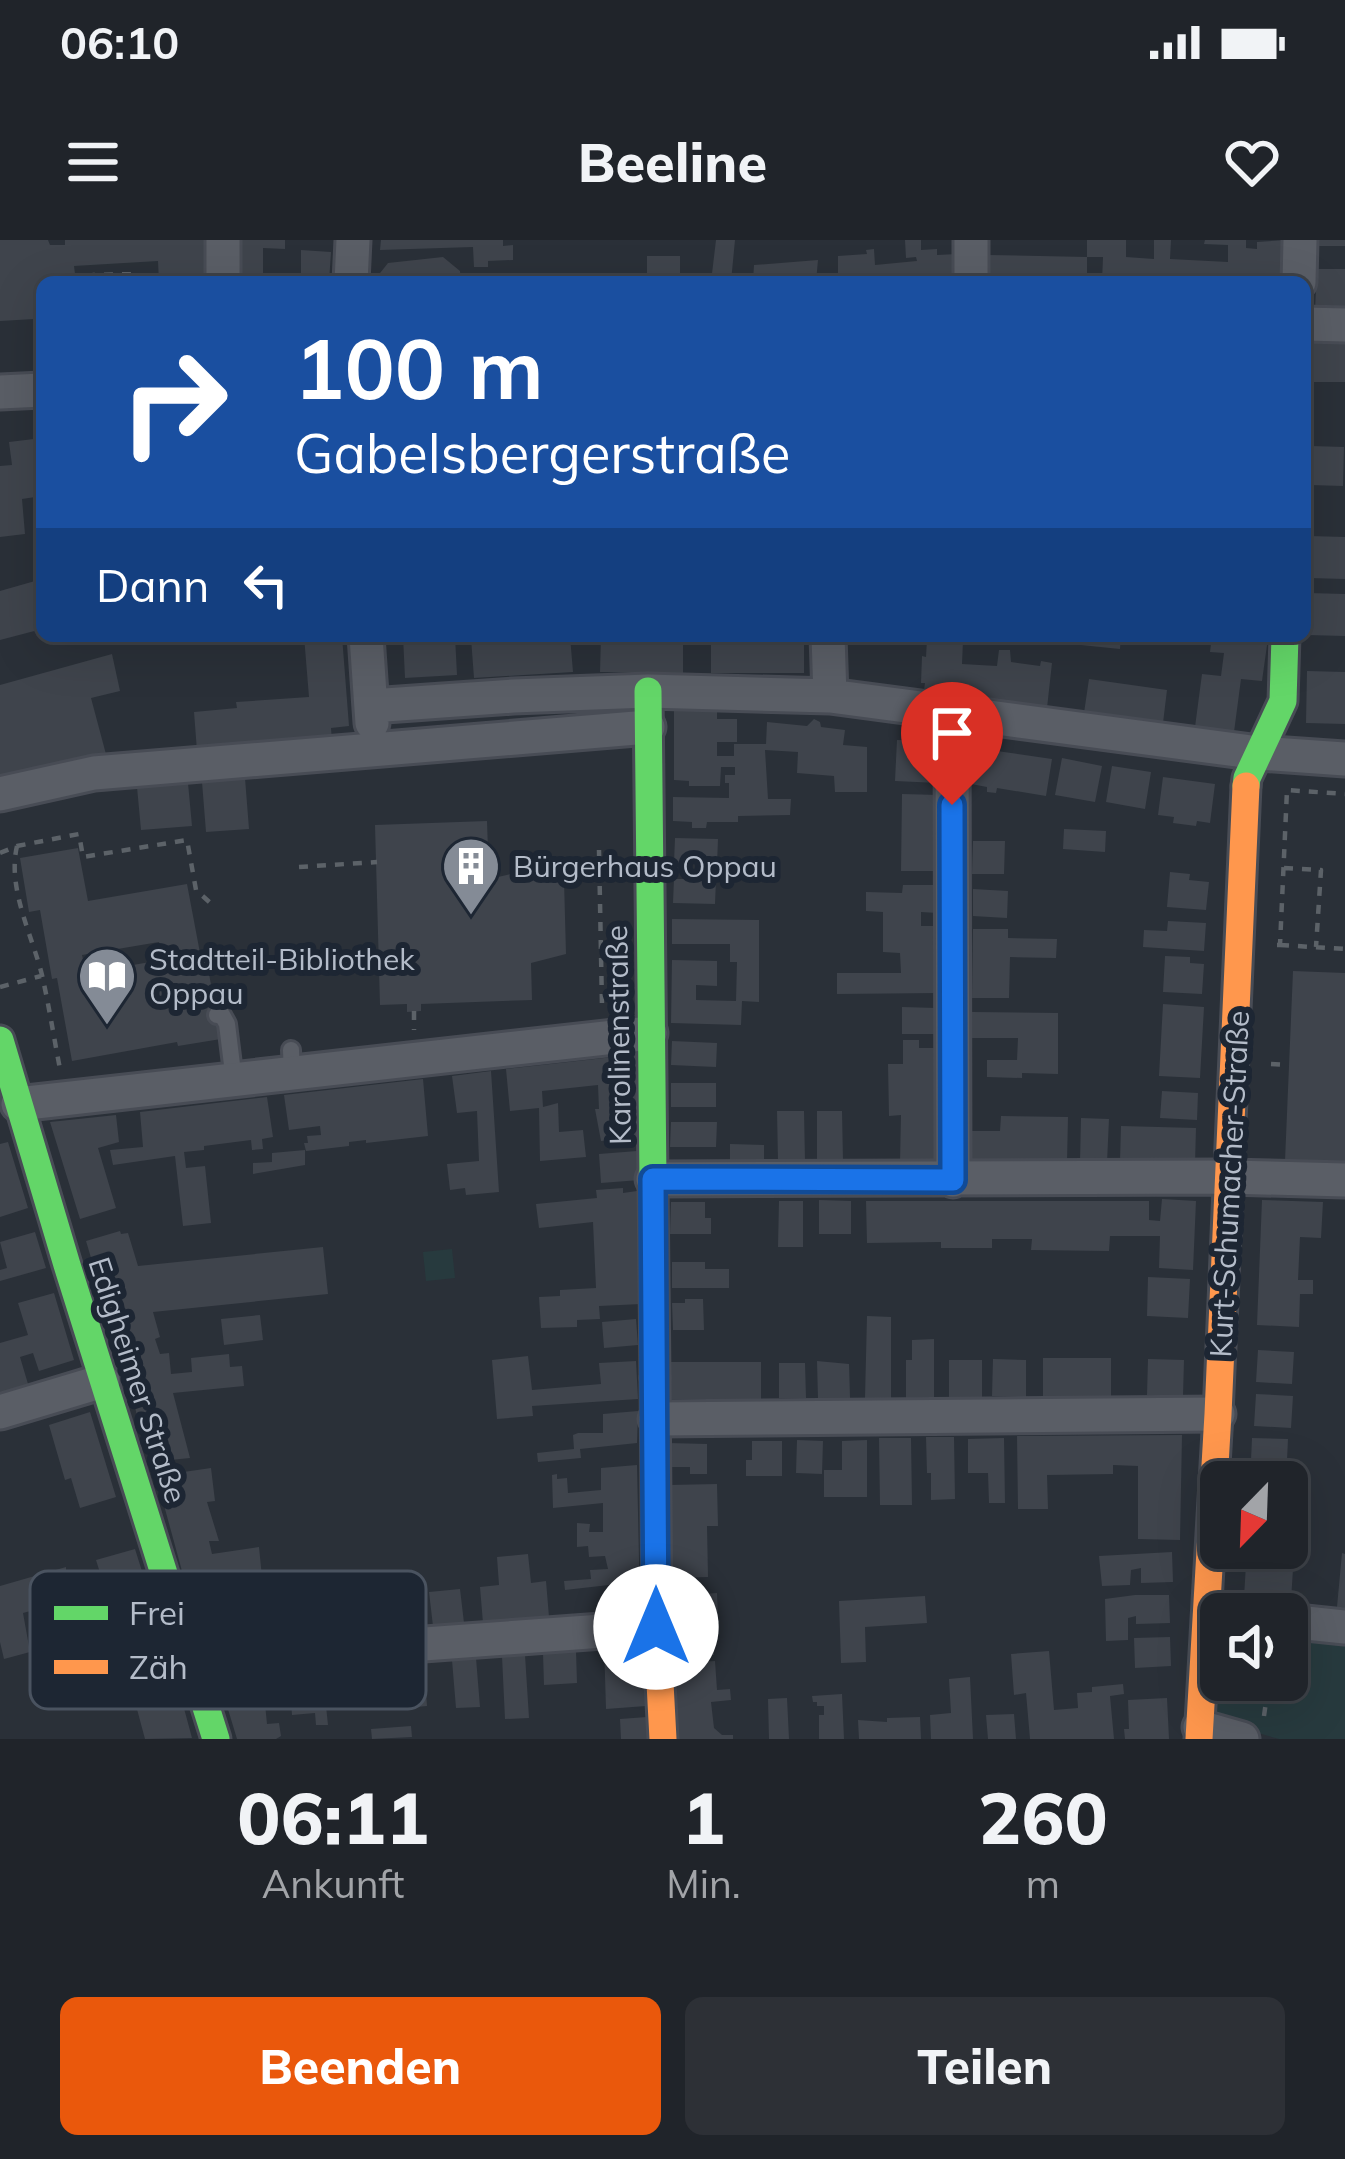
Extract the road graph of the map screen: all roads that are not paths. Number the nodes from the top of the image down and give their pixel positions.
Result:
1 (223, 240) edge
2 (353, 240) edge
3 (971, 240) edge
4 (1300, 240) edge
5 (223, 276) edge
6 (351, 276) edge
7 (971, 276) edge
8 (1299, 276) edge
9 (1311, 324) edge
10 (1345, 325) edge
11 (36, 390) edge
12 (0, 392) edge
13 (366, 642) edge
14 (828, 642) edge
15 (1286, 642) edge
16 (648, 691) junction
17 (830, 695) junction
18 (371, 706) junction
19 (952, 711) junction
20 (648, 727) junction
21 (374, 749) junction
22 (1259, 753) junction
23 (1345, 759) edge
24 (0, 794) edge
25 (217, 1015) dead end
26 (650, 1033) junction
27 (0, 1040) edge
28 (234, 1081) junction
29 (18, 1104) junction
30 (1228, 1177) junction
31 (653, 1179) junction
32 (953, 1180) junction
33 (1345, 1180) edge
34 (103, 1381) junction
35 (0, 1412) edge
36 (1218, 1414) junction
37 (656, 1419) junction
38 (163, 1571) edge
39 (1215, 1593) edge
40 (1308, 1623) edge
41 (656, 1627) junction
42 (1345, 1627) edge
43 (426, 1643) edge
44 (1203, 1701) edge
45 (207, 1709) edge
46 (1253, 1729) edge
47 (1199, 1733) edge
48 (217, 1739) edge
49 (663, 1739) edge

1 - 5 street
2 - 6 street
3 - 7 street
4 - 8 street
9 - 10 street
11 - 12 street
13 - 18 street
14 - 17 street
15 - 22 street, Kurt-Schumacher-Straße
16 - 17 street
16 - 18 street
16 - 20 street, Karolinenstraße
17 - 19 street
18 - 21 street
19 - 22 street
19 - 32 street
20 - 21 street
20 - 26 street, Karolinenstraße
21 - 24 street
22 - 23 street
22 - 30 street, Kurt-Schumacher-Straße
25 - 28 lane
26 - 28 street
26 - 31 street, Karolinenstraße
27 - 29 street, Edigheimer Straße
28 - 29 street
29 - 34 street, Edigheimer Straße
30 - 32 street
30 - 33 street
30 - 36 street, Kurt-Schumacher-Straße
31 - 32 street
31 - 37 street, Karolinenstraße
34 - 35 street
34 - 38 street, Edigheimer Straße
36 - 37 street
36 - 39 street, Kurt-Schumacher-Straße
37 - 41 street, Karolinenstraße
40 - 42 street
41 - 43 street
41 - 49 street, Karolinenstraße
44 - 47 street, Kurt-Schumacher-Straße
45 - 48 street, Edigheimer Straße
46 - 47 street

